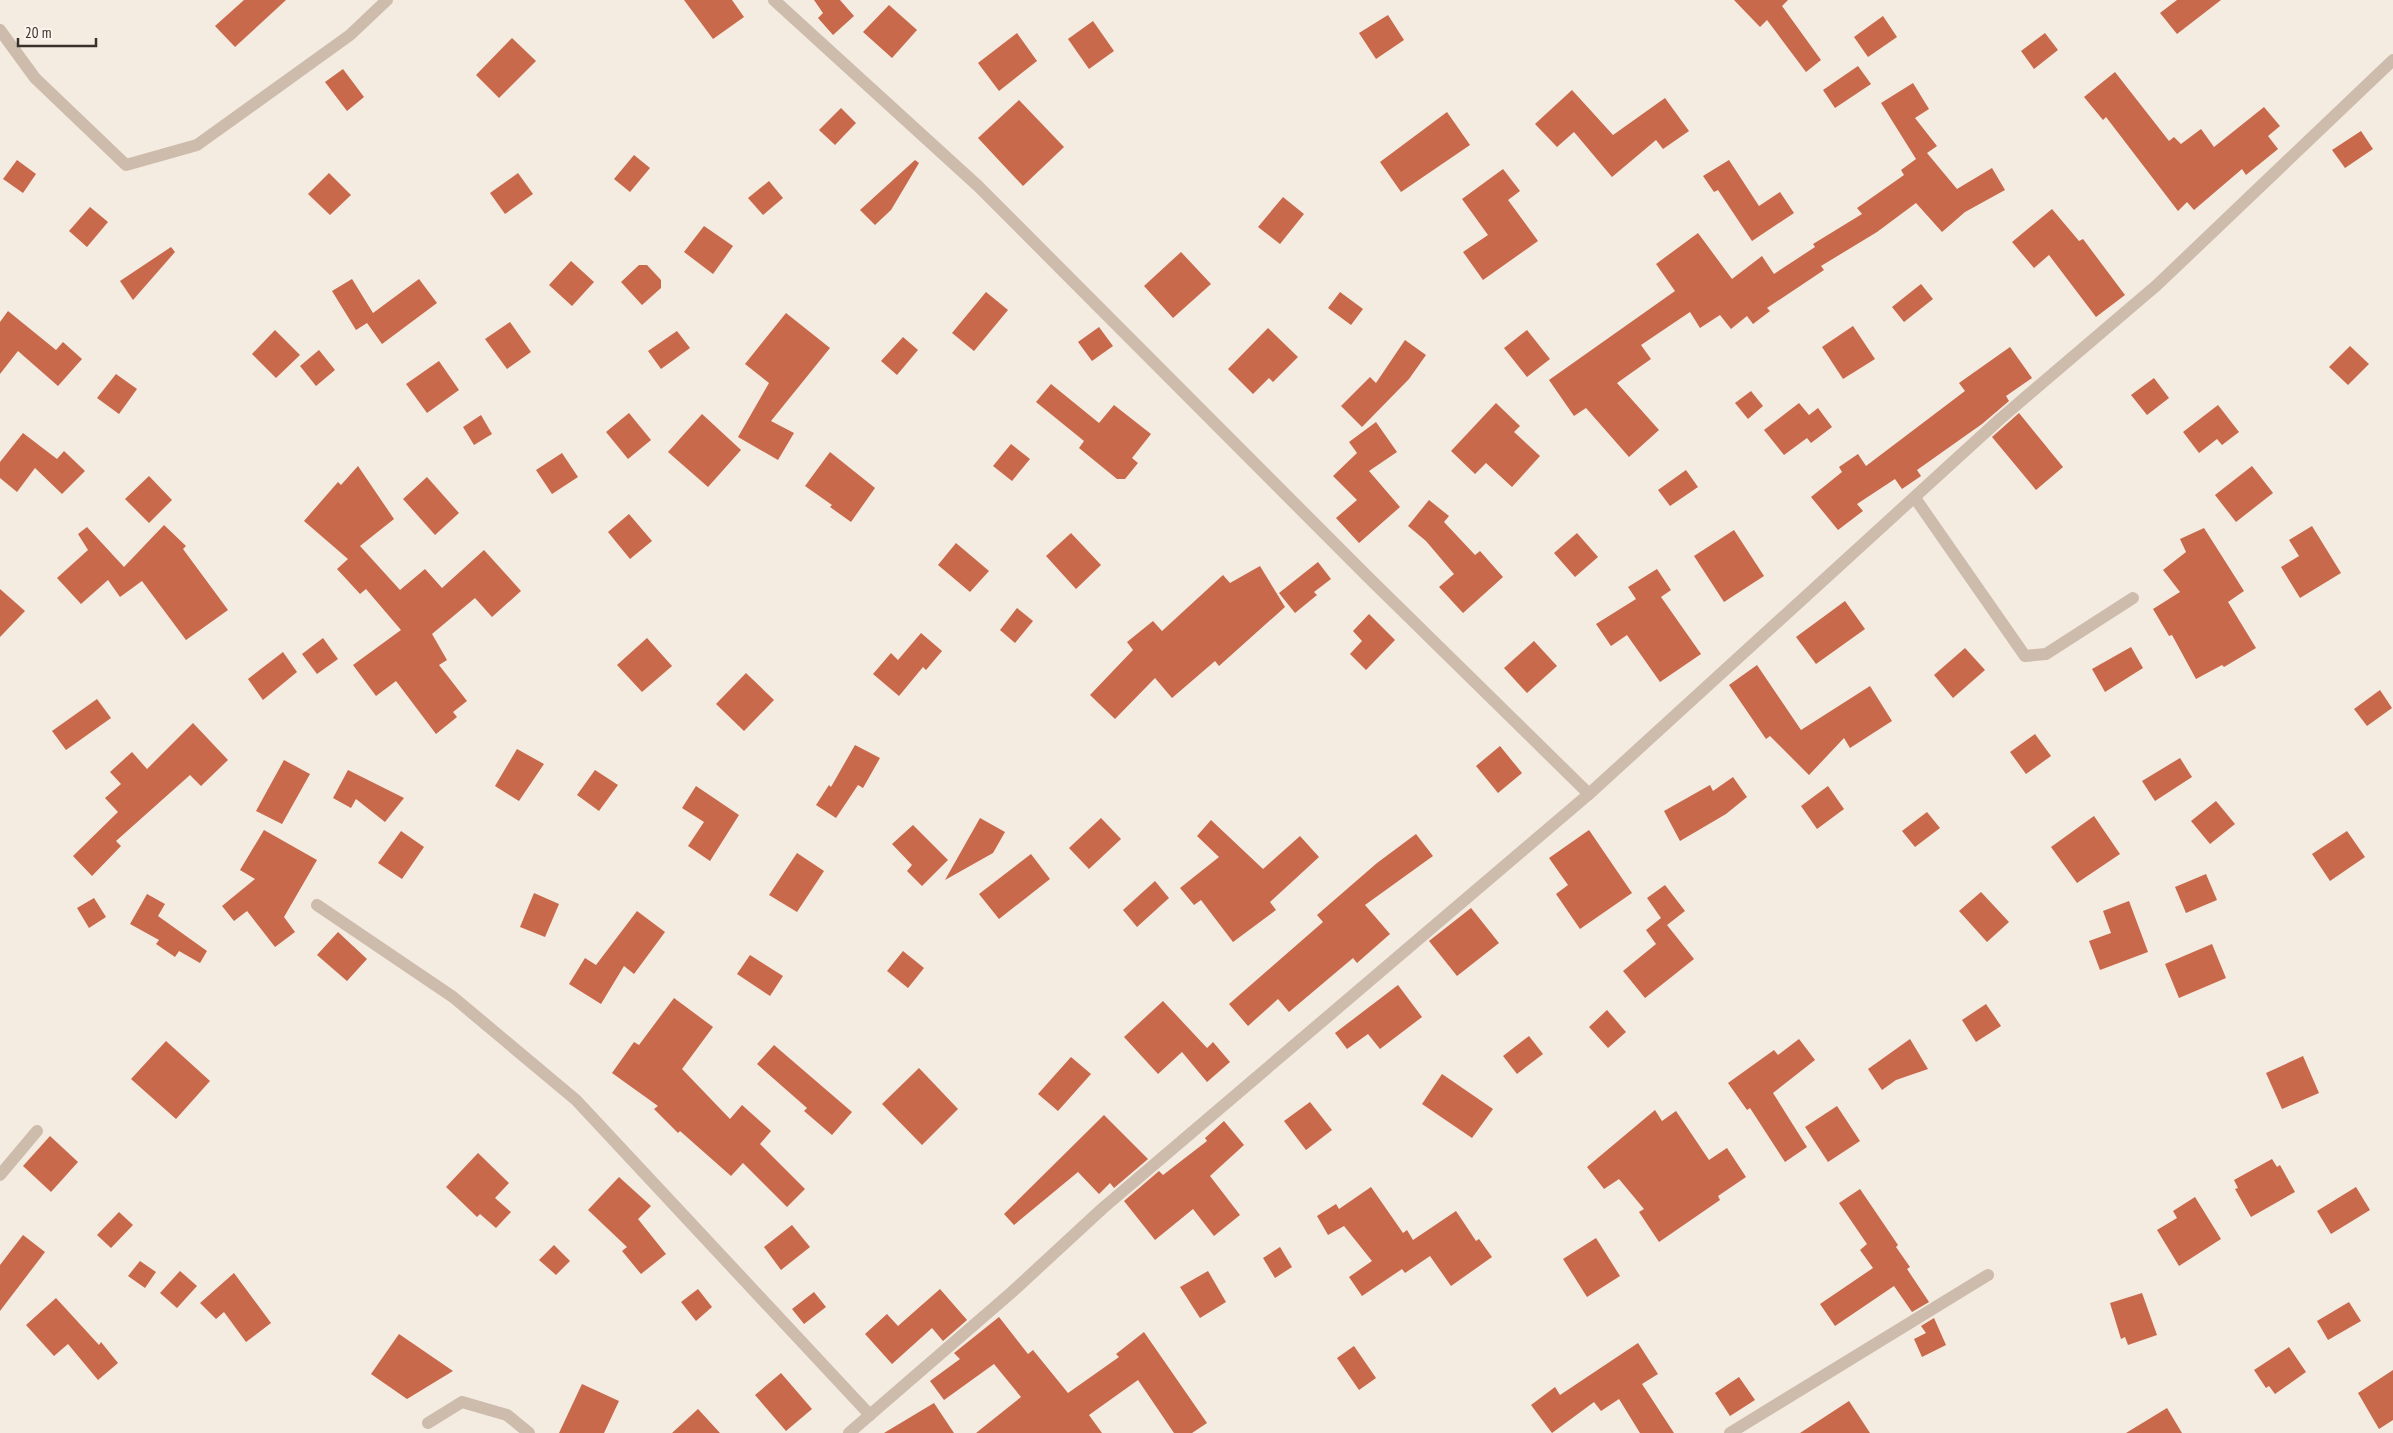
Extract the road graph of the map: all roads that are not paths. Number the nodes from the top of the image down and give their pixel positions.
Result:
1 (387, 0) edge
2 (774, 0) edge
3 (0, 30) edge
4 (2393, 60) edge
5 (1915, 498) junction
6 (2133, 598) dead end
7 (1589, 794) junction
8 (317, 905) dead end
9 (37, 1131) dead end
10 (0, 1175) edge
11 (1988, 1275) dead end
12 (870, 1415) junction
13 (428, 1423) dead end
14 (529, 1433) edge
15 (849, 1433) edge
16 (1730, 1433) edge

1 - 3 street
2 - 7 street
4 - 5 street
5 - 6 street
5 - 7 street
7 - 12 street
8 - 12 street
9 - 10 street
11 - 16 street
12 - 15 street
13 - 14 street

